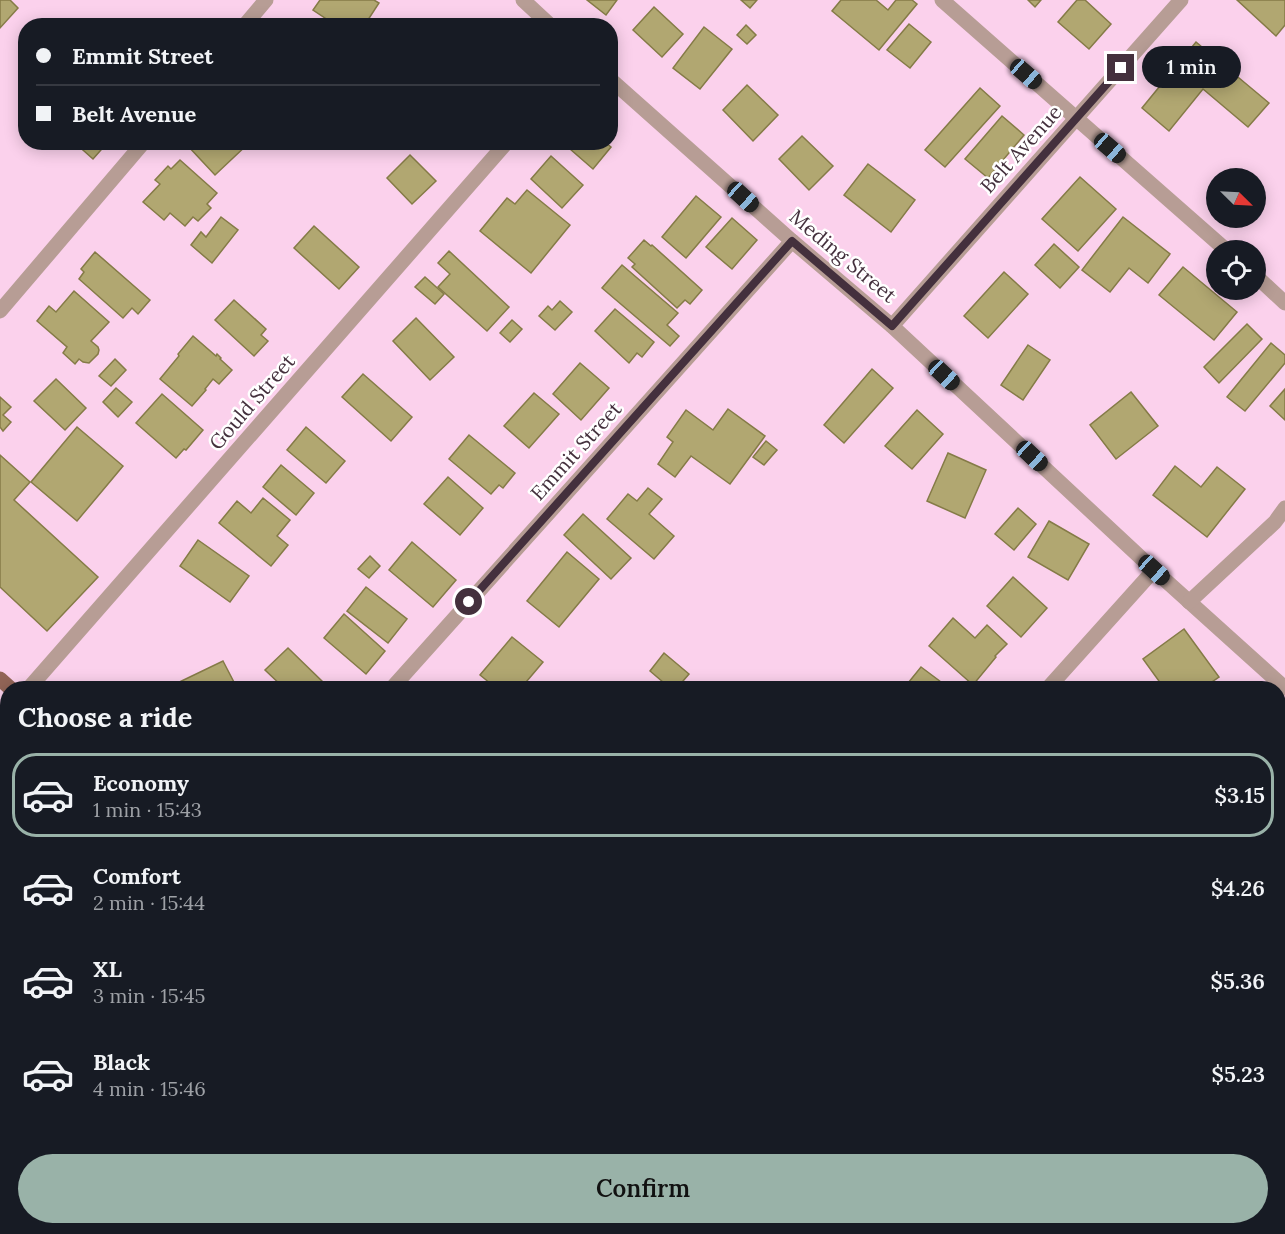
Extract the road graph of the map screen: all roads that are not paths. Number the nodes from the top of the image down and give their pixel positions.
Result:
1 (266, 0) edge
2 (523, 0) edge
3 (942, 0) edge
4 (1181, 0) edge
5 (251, 18) edge
6 (542, 18) edge
7 (618, 86) edge
8 (1077, 118) junction
9 (137, 150) edge
10 (500, 150) edge
11 (1215, 240) edge
12 (792, 241) junction
13 (1266, 285) edge
14 (1285, 303) edge
15 (0, 311) edge
16 (892, 326) junction
17 (1285, 508) edge
18 (1154, 570) junction
19 (1189, 602) junction
20 (35, 681) edge
21 (398, 681) edge
22 (1054, 681) edge
23 (1277, 681) edge

1 - 5 street
2 - 6 street
3 - 8 street
4 - 8 street, Belt Avenue
7 - 12 street, Meding Street
8 - 11 street
8 - 16 street, Belt Avenue
9 - 15 street
10 - 20 street, Gould Street
12 - 16 street, Meding Street
12 - 21 street, Emmit Street
13 - 14 street
16 - 18 street, Meding Street
17 - 19 street
18 - 19 street, Meding Street
18 - 22 street
19 - 23 street, Meding Street

